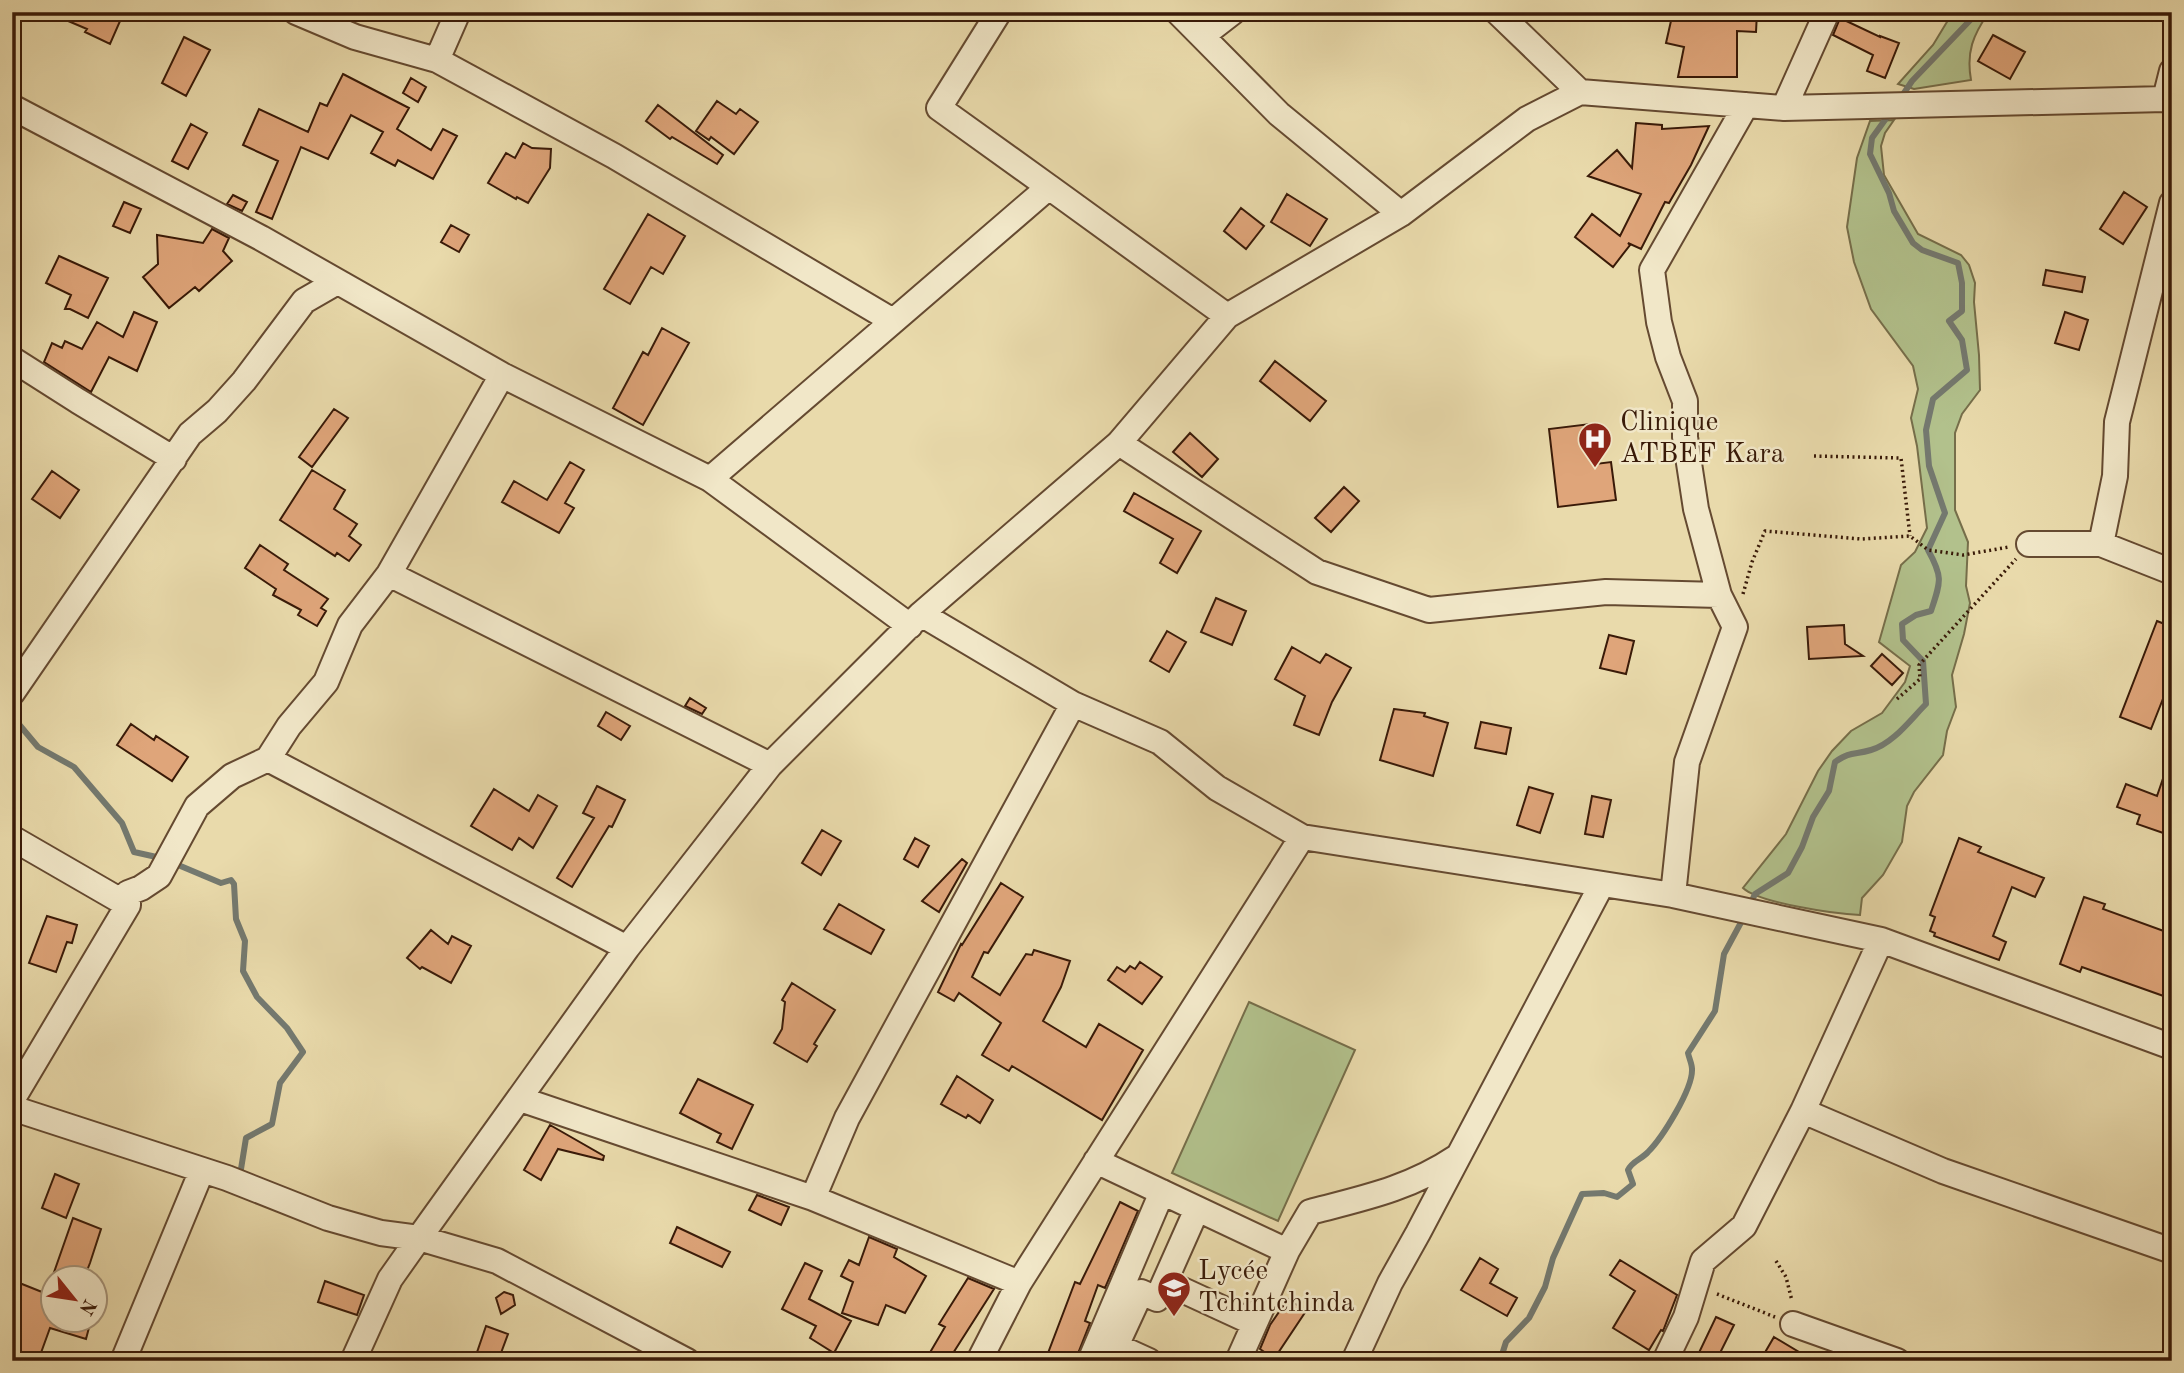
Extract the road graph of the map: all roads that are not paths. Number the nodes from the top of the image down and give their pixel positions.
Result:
1 (296, 12) edge
2 (458, 12) edge
3 (999, 12) edge
4 (1178, 12) edge
5 (1233, 12) edge
6 (1497, 12) edge
7 (1827, 12) edge
8 (1202, 36) junction
9 (437, 60) junction
10 (2172, 71) edge
11 (1580, 92) junction
12 (2168, 100) edge
13 (1746, 106) junction
14 (12, 107) edge
15 (1784, 108) junction
16 (1049, 187) junction
17 (2172, 203) edge
18 (1401, 214) junction
19 (337, 282) junction
20 (1227, 316) junction
21 (892, 321) junction
22 (12, 359) edge
23 (502, 375) junction
24 (1119, 443) junction
25 (174, 459) junction
26 (710, 479) junction
27 (2029, 544) road end
28 (2101, 544) junction
29 (2172, 572) edge
30 (389, 574) junction
31 (1718, 595) junction
32 (916, 620) junction
33 (12, 693) edge
34 (1073, 704) junction
35 (268, 759) junction
36 (770, 765) junction
37 (1302, 837) junction
38 (12, 838) edge
39 (1602, 884) junction
40 (1673, 895) junction
41 (128, 905) junction
42 (1881, 940) junction
43 (627, 948) junction
44 (2172, 1046) edge
45 (520, 1099) junction
46 (12, 1100) edge
47 (12, 1108) edge
48 (1803, 1111) junction
49 (1460, 1154) junction
50 (1097, 1161) junction
51 (202, 1170) junction
52 (1162, 1192) junction
53 (813, 1198) junction
54 (1197, 1209) junction
55 (419, 1238) junction
56 (1287, 1251) junction
57 (2172, 1251) edge
58 (1165, 1282) junction
59 (1019, 1283) junction
60 (1132, 1288) junction
61 (1254, 1324) junction
62 (1793, 1324) road end
63 (1102, 1348) edge
64 (123, 1361) edge
65 (353, 1361) edge
66 (687, 1361) edge
67 (979, 1361) edge
68 (1149, 1361) edge
69 (1238, 1361) edge
70 (1354, 1361) edge
71 (1665, 1361) edge
72 (1897, 1361) edge

1 - 9 street
2 - 9 street
3 - 16 street
4 - 8 street
5 - 8 street
6 - 11 street
7 - 15 street
8 - 18 street
9 - 21 street
10 - 12 street
11 - 13 street
11 - 18 street
12 - 15 street
13 - 15 street
13 - 31 street
14 - 19 street
16 - 20 street
16 - 21 street
17 - 28 street
18 - 20 street
19 - 23 street
19 - 25 street
20 - 24 street
21 - 26 street
22 - 25 street
23 - 26 street
23 - 30 street
24 - 31 street
24 - 32 street
25 - 33 street
26 - 32 street
27 - 28 street
28 - 29 street
30 - 35 street
30 - 36 street
31 - 40 street
32 - 34 street
32 - 36 street
34 - 37 street
34 - 53 street
35 - 41 street
35 - 43 street
36 - 43 street
37 - 39 street
37 - 50 street
38 - 41 street
39 - 40 street
39 - 49 street
40 - 42 street
41 - 46 street
42 - 44 street
42 - 48 street
43 - 45 street
45 - 53 street
45 - 55 street
47 - 51 street
48 - 57 street
48 - 71 street
49 - 56 street
49 - 70 street
50 - 52 street
50 - 59 street
51 - 55 street
51 - 64 street
52 - 54 street
52 - 60 street
53 - 59 street
54 - 56 street
54 - 58 street
55 - 65 street
55 - 66 street
56 - 61 street
58 - 60 street
58 - 61 street
59 - 67 street
60 - 63 street
61 - 69 street
62 - 72 street
63 - 68 street

